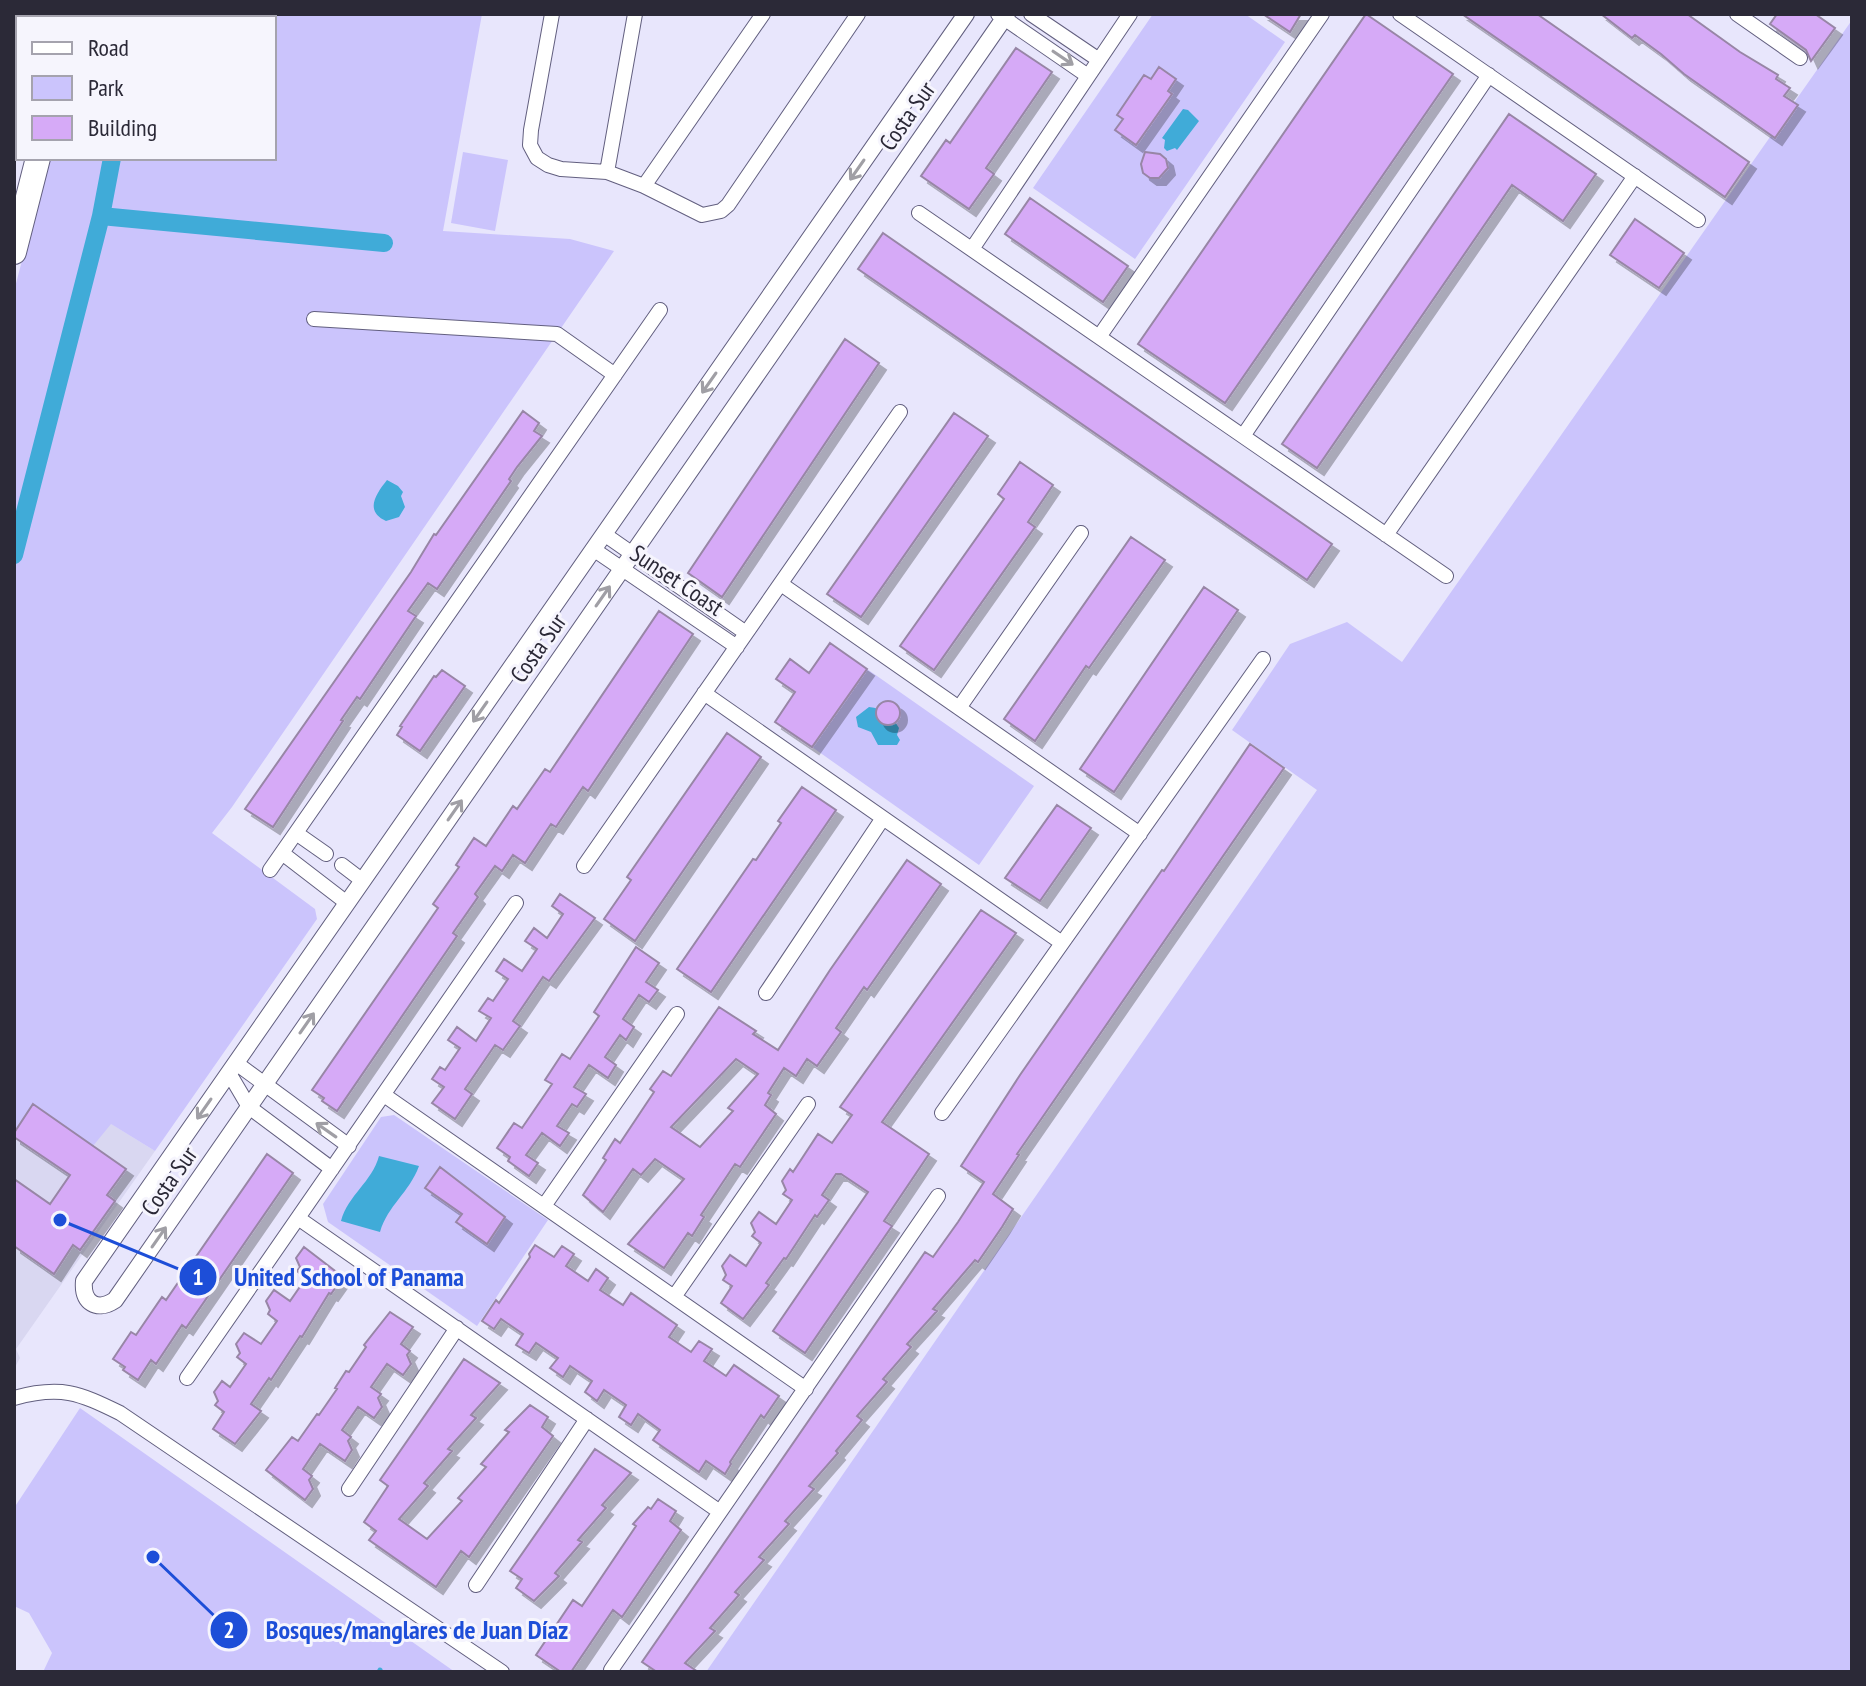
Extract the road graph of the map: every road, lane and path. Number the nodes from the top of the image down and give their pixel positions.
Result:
1 (552, 14) edge
2 (635, 14) edge
3 (763, 14) edge
4 (858, 14) edge
5 (966, 14) edge
6 (1031, 14) edge
7 (1130, 14) edge
8 (1322, 14) edge
9 (1400, 14) edge
10 (1003, 15) edge
11 (1742, 15) edge
12 (1800, 58) dead end
13 (1099, 60) junction
14 (1489, 75) junction
15 (1088, 76) junction
16 (37, 160) edge
17 (607, 172) junction
18 (1635, 176) junction
19 (644, 186) junction
20 (919, 213) dead end
21 (1698, 220) dead end
22 (972, 249) junction
23 (14, 252) edge
24 (660, 310) dead end
25 (314, 319) dead end
26 (1099, 337) junction
27 (615, 375) junction
28 (900, 412) dead end
29 (1243, 436) junction
30 (1081, 533) dead end
31 (604, 534) junction
32 (1386, 535) junction
33 (593, 549) junction
34 (632, 554) junction
35 (622, 569) junction
36 (1446, 576) dead end
37 (781, 584) junction
38 (746, 633) junction
39 (737, 647) junction
40 (1263, 659) dead end
41 (704, 693) junction
42 (959, 708) junction
43 (883, 818) junction
44 (296, 833) junction
45 (1140, 834) junction
46 (282, 853) junction
47 (326, 854) dead end
48 (342, 865) dead end
49 (584, 866) dead end
50 (270, 870) dead end
51 (363, 881) junction
52 (347, 903) junction
53 (516, 903) dead end
54 (1062, 943) junction
55 (766, 993) dead end
56 (677, 1014) dead end
57 (232, 1068) junction
58 (264, 1085) junction
59 (384, 1095) junction
60 (808, 1104) dead end
61 (249, 1107) junction
62 (942, 1113) dead end
63 (349, 1146) junction
64 (332, 1169) junction
65 (938, 1196) dead end
66 (544, 1206) junction
67 (298, 1218) junction
68 (674, 1297) junction
69 (457, 1328) junction
70 (187, 1378) dead end
71 (806, 1389) junction
72 (14, 1398) edge
73 (587, 1419) junction
74 (349, 1489) dead end
75 (720, 1512) junction
76 (476, 1585) dead end
77 (611, 1670) edge
78 (502, 1672) edge

1 - 17 street
2 - 17 street
3 - 19 street
4 - 19 street
5 -> 31 street, Costa Sur
6 - 13 street
7 - 13 street
8 - 26 street
9 - 14 street
10 -> 15 street
10 - 34 street, Costa Sur
11 - 12 street
13 - 15 street
14 - 18 street
14 - 29 street
15 - 22 street
16 - 23 highway
17 - 19 street
18 - 21 street
18 - 32 street
20 - 22 street
22 - 26 street
24 - 27 street
25 - 27 street
26 - 29 street
27 - 44 street
28 - 37 street
29 - 32 street
30 - 42 street
31 - 33 street, Costa Sur
31 - 34 street, Sunset Coast
32 - 36 street
33 - 35 street, Sunset Coast
33 -> 51 street, Costa Sur
34 - 35 street, Costa Sur
34 - 38 street, Sunset Coast
35 - 39 street, Sunset Coast
58 -> 35 street, Costa Sur
37 - 38 street
37 - 42 street
38 - 39 street
39 - 41 street
40 - 45 street
41 - 43 street
41 - 49 street
42 - 45 street
43 - 54 street
43 - 55 street
44 - 46 street
44 - 47 street
45 - 54 street
46 - 50 street
46 - 52 street
48 - 51 street
51 - 52 street, Costa Sur
52 - 57 street, Costa Sur
53 - 59 street
54 - 62 street
56 - 66 street
57 - 58 street
57 - 61 street
57 -> 61 street, Costa Sur
58 - 61 street, Costa Sur
63 -> 58 street
59 - 63 street
59 - 66 street
60 - 68 street
61 - 64 street
63 - 64 street
64 - 67 street
65 - 71 street
66 - 68 street
67 - 69 street
67 - 70 street
68 - 71 street
69 - 73 street
69 - 74 street
71 - 75 street
72 - 78 street
73 - 75 street
73 - 76 street
75 - 77 street

